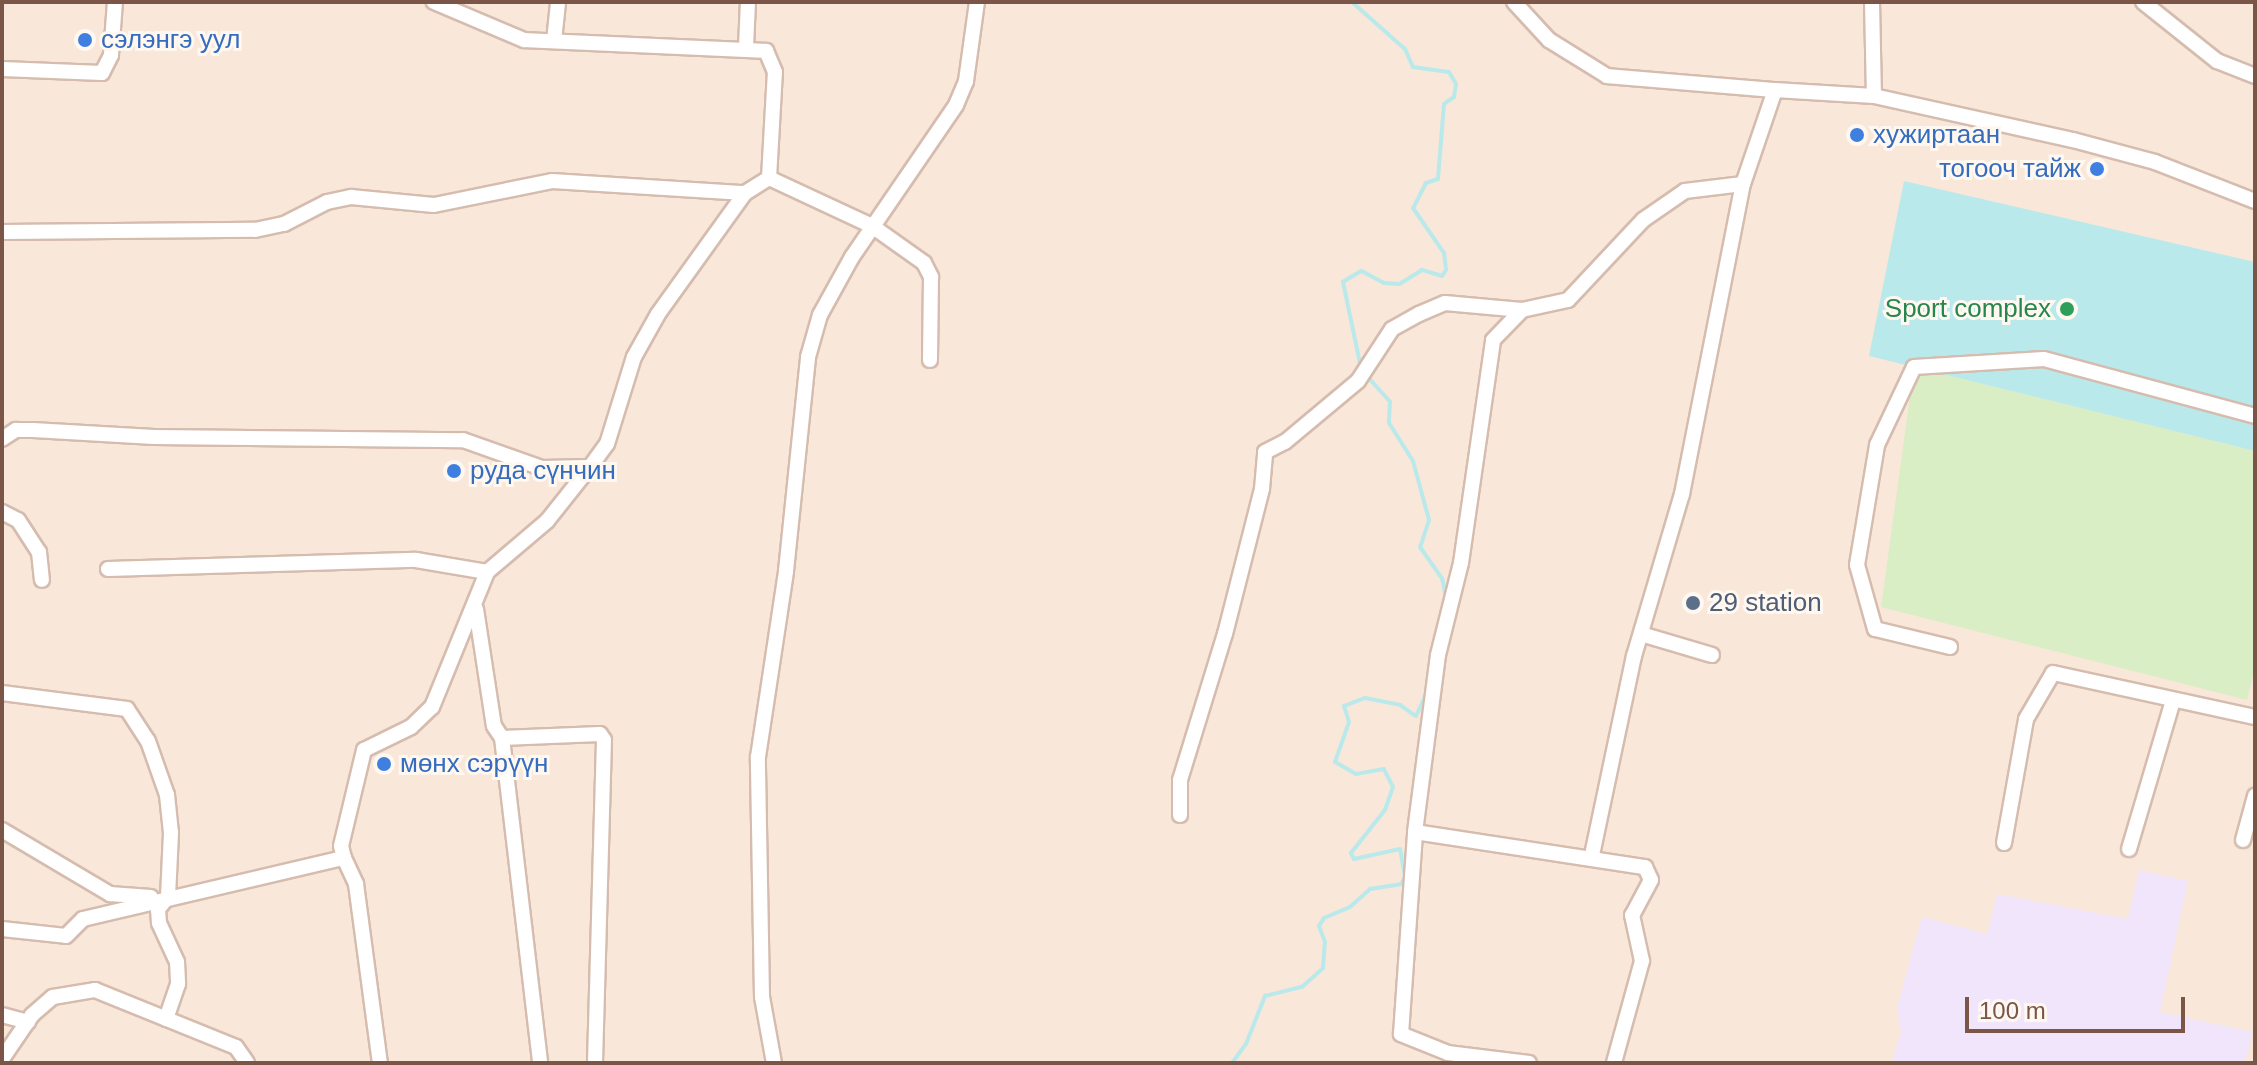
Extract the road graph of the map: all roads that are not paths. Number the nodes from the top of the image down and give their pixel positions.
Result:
1 (115, 2) edge
2 (434, 2) edge
3 (558, 2) edge
4 (748, 2) edge
5 (977, 2) edge
6 (1514, 2) edge
7 (1872, 2) edge
8 (2143, 2) edge
9 (457, 7) edge
10 (554, 41) junction
11 (746, 47) junction
12 (2, 69) edge
13 (2255, 76) edge
14 (1775, 90) junction
15 (1874, 96) junction
16 (769, 178) junction
17 (1743, 184) junction
18 (745, 193) junction
19 (2255, 201) edge
20 (872, 226) junction
21 (2, 232) edge
22 (1522, 310) junction
23 (930, 360) dead end
24 (2255, 416) edge
25 (2, 439) edge
26 (590, 467) junction
27 (2, 512) edge
28 (108, 569) dead end
29 (487, 572) junction
30 (42, 580) dead end
31 (475, 606) junction
32 (1641, 634) junction
33 (1950, 647) dead end
34 (1712, 655) dead end
35 (2, 693) edge
36 (2173, 700) junction
37 (2255, 717) edge
38 (502, 738) junction
39 (2255, 796) edge
40 (1180, 815) dead end
41 (2, 830) edge
42 (1415, 832) junction
43 (2243, 840) dead end
44 (2004, 843) dead end
45 (2129, 849) dead end
46 (1592, 855) junction
47 (344, 858) junction
48 (168, 897) junction
49 (2, 929) edge
50 (2, 1015) edge
51 (166, 1019) junction
52 (28, 1022) junction
53 (2, 1059) edge
54 (247, 1063) edge
55 (380, 1063) edge
56 (540, 1063) edge
57 (595, 1063) edge
58 (774, 1063) edge
59 (1529, 1063) edge
60 (1614, 1063) edge

1 - 12 street
2 - 9 street
3 - 10 street
4 - 11 street
5 - 20 street
6 - 14 street
7 - 15 street
8 - 13 street
9 - 10 street
10 - 11 street
11 - 16 street
14 - 15 street
14 - 17 street
15 - 19 street
16 - 18 street
16 - 20 street
17 - 22 street
17 - 32 street
18 - 21 street
18 - 26 street
20 - 23 street
20 - 58 street
22 - 40 street
22 - 42 street
24 - 33 street
25 - 26 street
26 - 29 street
27 - 30 street
28 - 29 street
29 - 31 street
31 - 38 street
31 - 47 street
32 - 34 street
32 - 46 street
35 - 48 street
36 - 37 street
36 - 44 street
36 - 45 street
38 - 56 street
38 - 57 street
39 - 43 street
41 - 48 street
42 - 46 street
42 - 59 street
46 - 60 street
47 - 48 street
47 - 55 street
48 - 49 street
48 - 51 street
50 - 52 street
51 - 52 street
51 - 54 street
52 - 53 street

